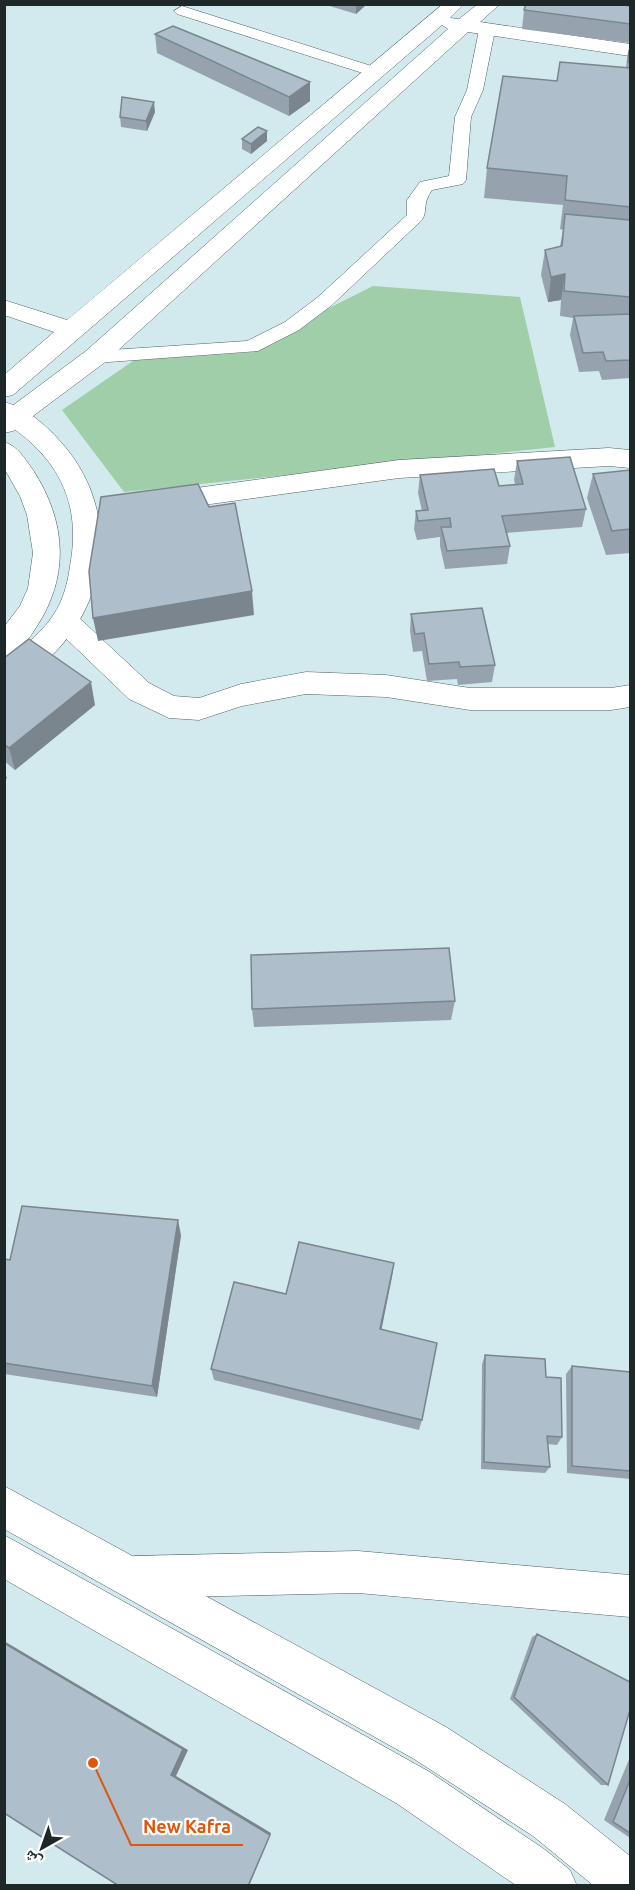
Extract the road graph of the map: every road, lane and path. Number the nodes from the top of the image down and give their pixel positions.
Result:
1 (455, 4) edge
2 (491, 4) edge
3 (182, 11) dead end
4 (436, 20) junction
5 (463, 26) junction
6 (487, 30) junction
7 (630, 50) edge
8 (375, 72) junction
9 (4, 307) edge
10 (71, 330) junction
11 (95, 357) junction
12 (4, 389) edge
13 (8, 417) edge
14 (4, 451) edge
15 (630, 459) edge
16 (110, 510) junction
17 (65, 621) junction
18 (4, 646) edge
19 (4, 678) edge
20 (630, 696) edge
21 (4, 1506) edge
22 (4, 1556) edge
23 (134, 1577) junction
24 (630, 1596) edge
25 (630, 1885) edge
26 (554, 1886) edge

1 - 4 street
2 - 5 street
3 - 8 lane
4 - 5 street
4 - 8 street
5 - 6 street
5 - 11 street
6 - 7 street
6 - 11 lane
8 - 10 street
9 - 10 street
10 - 12 street
11 - 13 street
13 - 16 street
14 - 18 street
15 - 16 street
16 - 17 street
17 - 19 street
17 - 20 street
21 - 23 street
22 - 26 street
23 - 24 street
23 - 25 street

